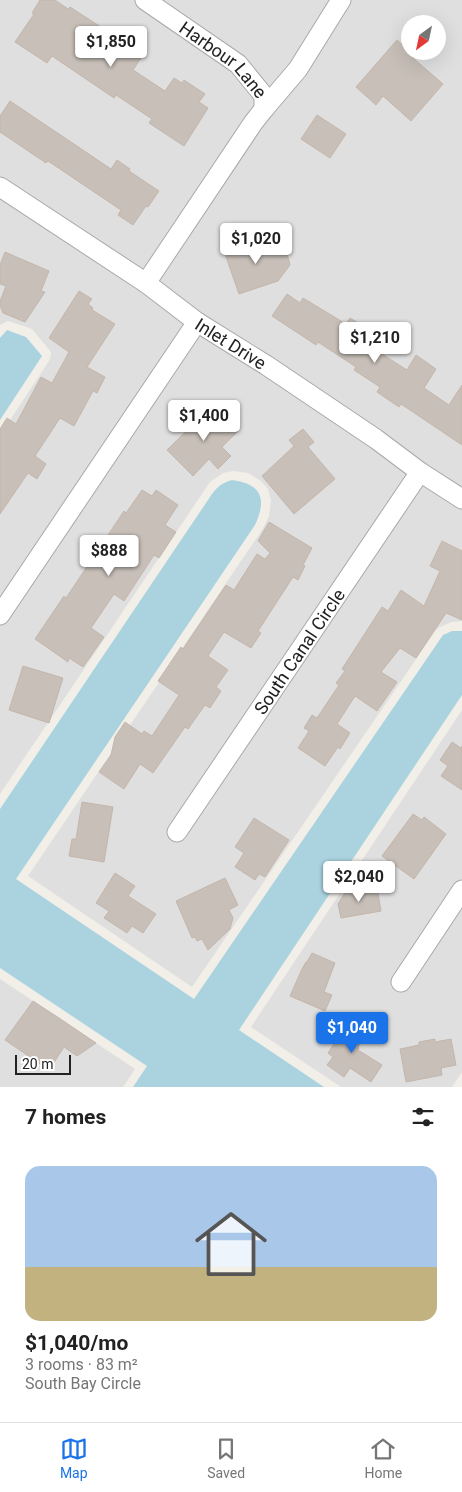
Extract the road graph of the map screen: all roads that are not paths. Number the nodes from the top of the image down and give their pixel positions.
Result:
1 (145, 0) edge
2 (341, 0) edge
3 (264, 109) junction
4 (0, 187) edge
5 (146, 283) junction
6 (197, 322) junction
7 (420, 472) junction
8 (462, 499) edge
9 (0, 614) edge
10 (177, 832) dead end
11 (462, 890) edge
12 (401, 982) dead end

1 - 3 street, Harbour Lane
2 - 3 street
3 - 5 street, Harbour Lane
4 - 5 street, Inlet Drive
5 - 6 street, Inlet Drive
6 - 7 street, Inlet Drive
6 - 9 street
7 - 8 street, Inlet Drive
7 - 10 street, South Canal Circle
11 - 12 street

